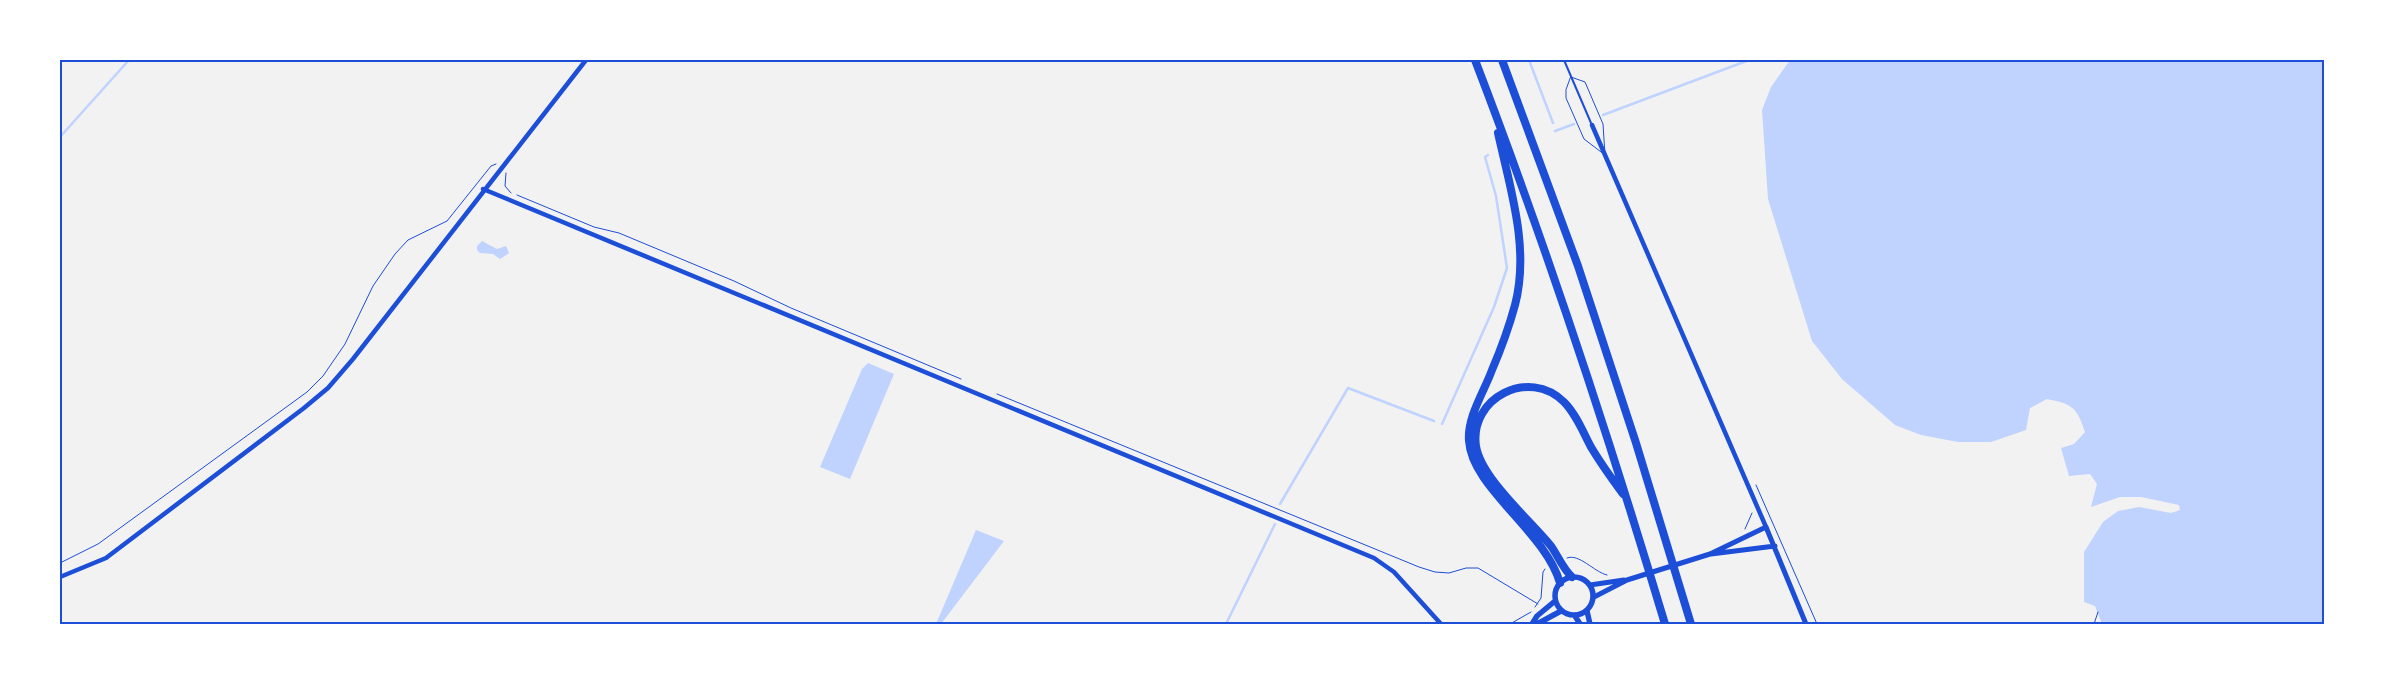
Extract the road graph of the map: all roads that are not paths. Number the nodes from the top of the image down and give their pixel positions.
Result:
1 (586, 60) edge
2 (1475, 60) edge
3 (1502, 60) edge
4 (1564, 60) edge
5 (1493, 106) junction
6 (1592, 125) joint
7 (483, 189) junction
8 (1628, 500) junction
9 (1766, 528) junction
10 (1775, 546) junction
11 (1710, 554) junction
12 (60, 577) edge
13 (1572, 577) junction
14 (1629, 579) junction
15 (1560, 583) junction
16 (1590, 585) junction
17 (1594, 597) junction
18 (1555, 601) junction
19 (1561, 611) junction
20 (1587, 611) junction
21 (1575, 616) junction
22 (1441, 624) edge
23 (1532, 624) edge
24 (1538, 624) edge
25 (1580, 624) edge
26 (1590, 624) edge
27 (1665, 624) edge
28 (1691, 624) edge
29 (1806, 624) edge

1 - 7 street
2 - 5 highway
3 - 28 highway
4 - 6 lane
5 - 8 highway
5 - 15 highway
6 - 9 street
7 - 12 street
7 - 22 street
8 - 13 highway
8 - 27 highway
9 - 10 street
9 - 11 street
10 - 11 street
10 - 29 street
11 - 14 street
13 - 15 main road
13 - 16 main road
14 - 16 street
14 - 17 street
15 - 18 main road
16 - 17 main road
17 - 20 main road
18 - 19 main road
18 - 23 main road
19 - 21 main road
19 - 24 main road
20 - 21 main road
20 - 26 main road
21 - 25 main road

